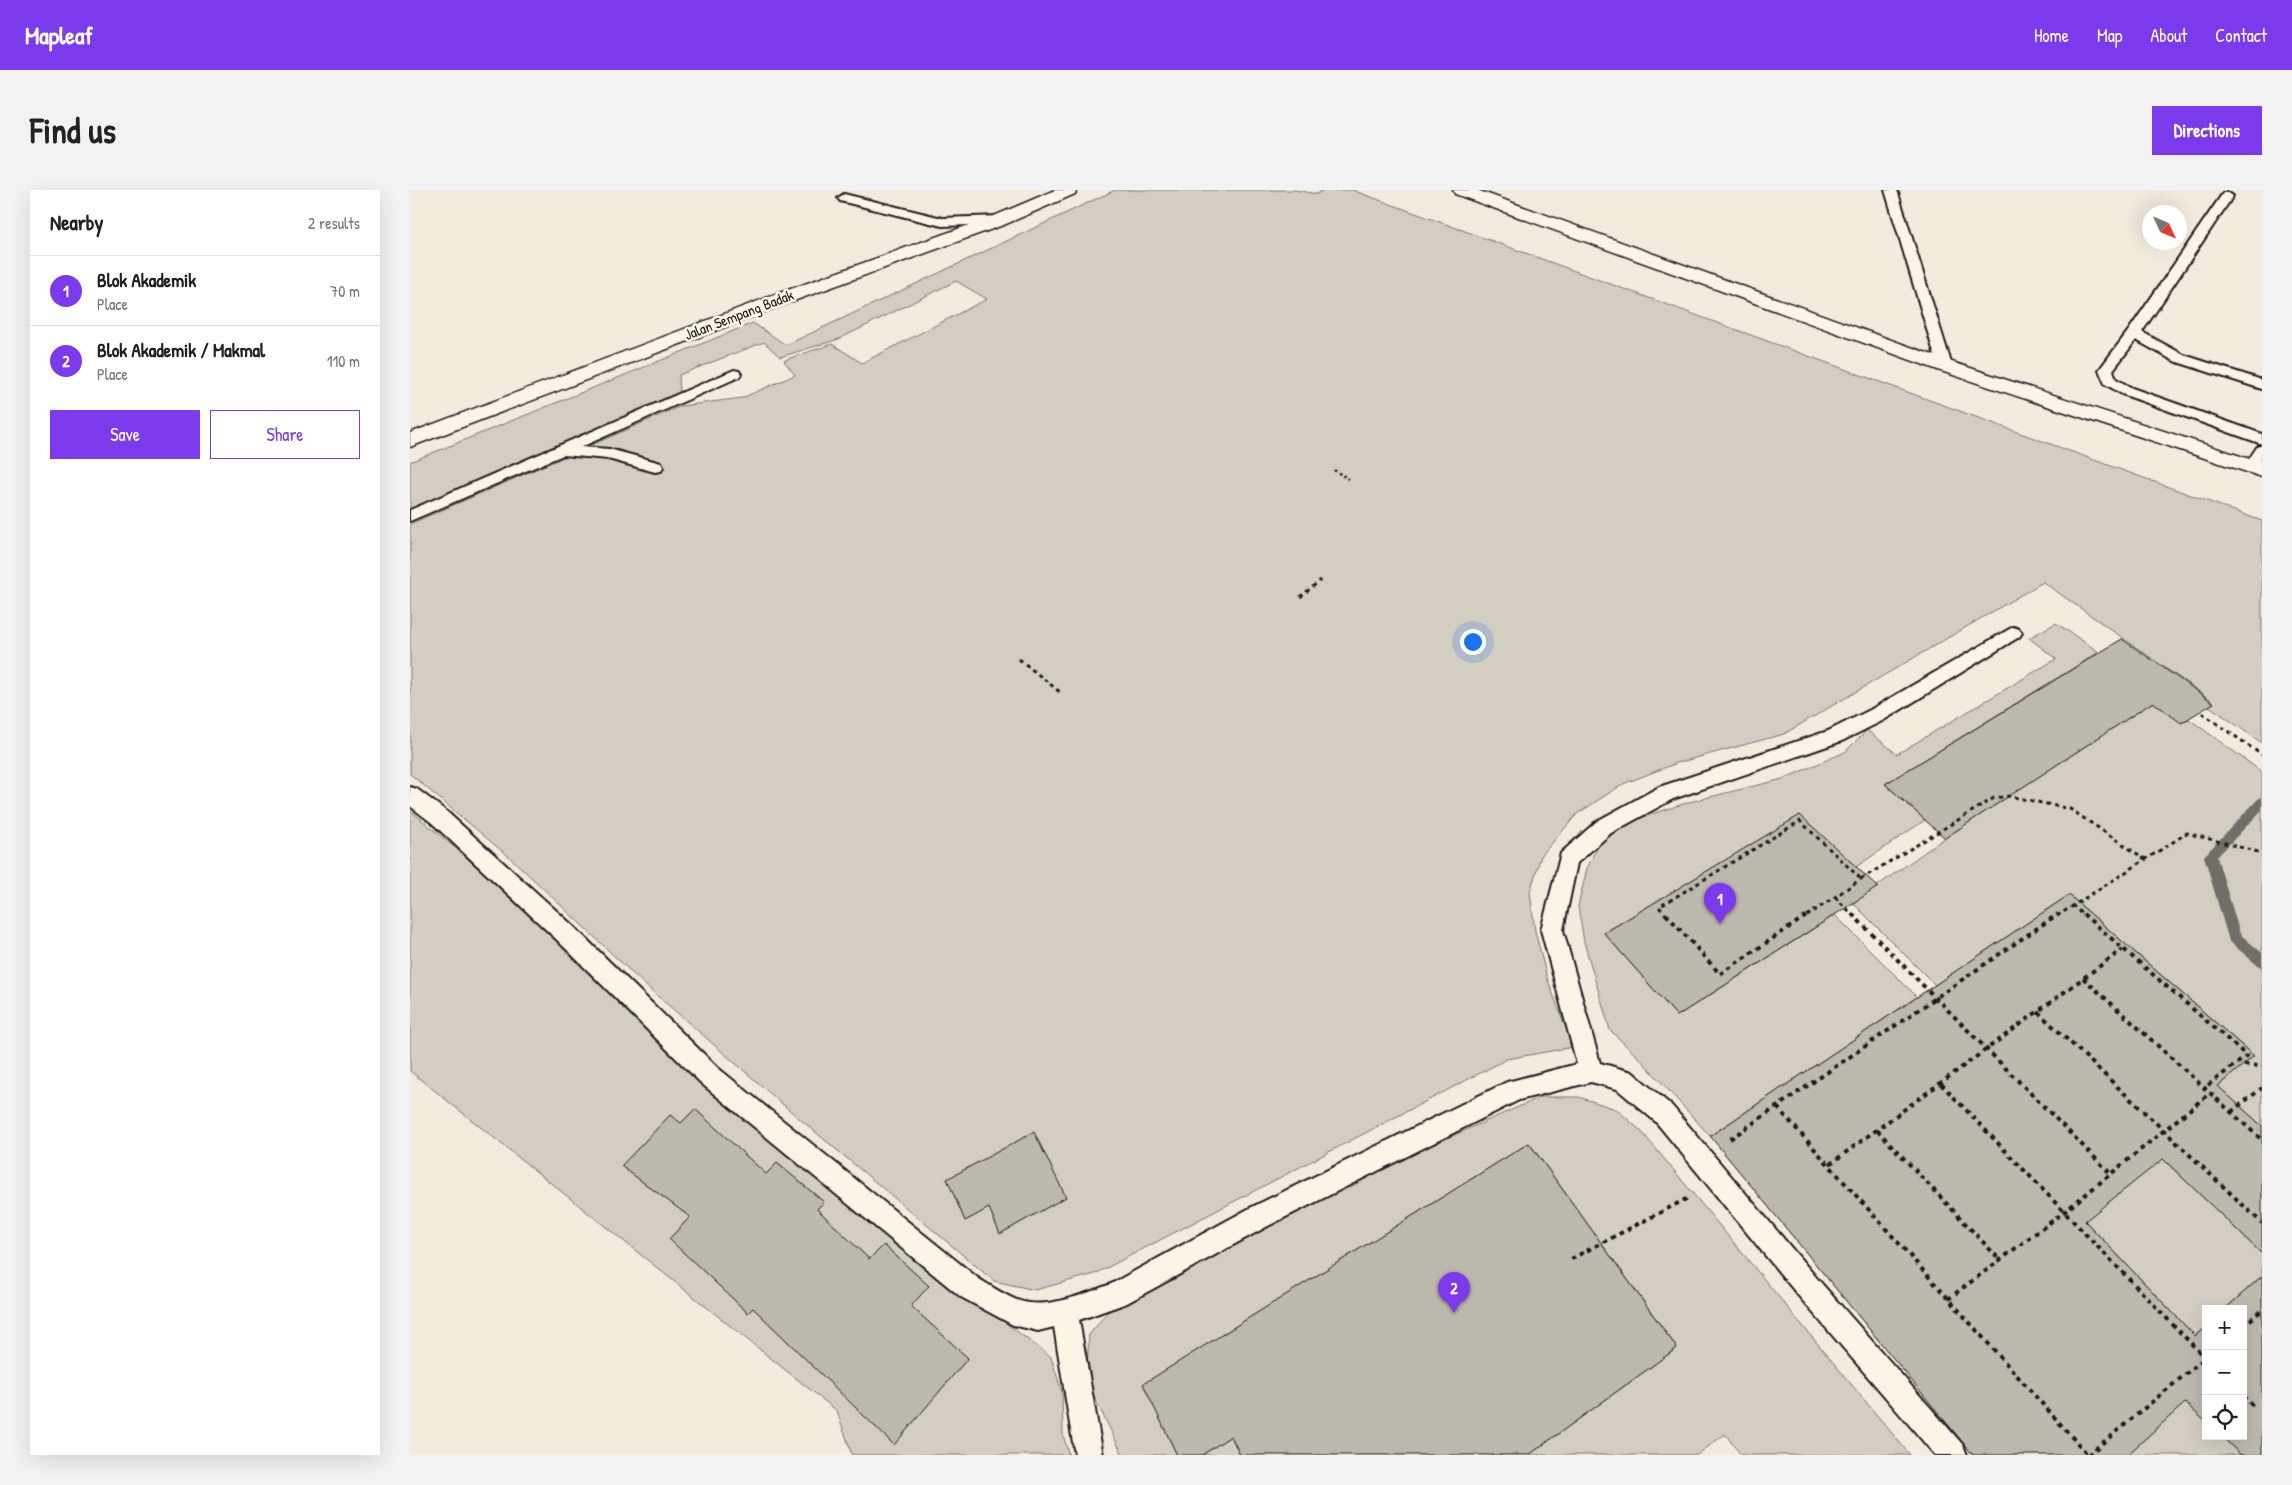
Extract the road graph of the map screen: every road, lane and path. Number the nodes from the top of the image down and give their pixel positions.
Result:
1 (1068, 190) edge
2 (1891, 190) edge
3 (1467, 191) edge
4 (2228, 196) dead end
5 (844, 198) dead end
6 (1000, 220) junction
7 (2134, 333) junction
8 (1945, 366) junction
9 (734, 374) dead end
10 (2262, 385) edge
11 (2262, 439) edge
12 (410, 440) edge
13 (559, 450) junction
14 (2262, 450) edge
15 (655, 467) dead end
16 (2257, 469) edge
17 (1334, 470) dead end
18 (1350, 480) dead end
19 (410, 516) edge
20 (1321, 580) dead end
21 (1300, 597) dead end
22 (2013, 634) dead end
23 (1019, 658) dead end
24 (1060, 693) dead end
25 (2202, 713) dead end
26 (2262, 755) edge
27 (410, 795) edge
28 (2262, 853) edge
29 (2145, 859) junction
30 (1862, 879) junction
31 (1835, 897) junction
32 (2072, 905) junction
33 (2123, 949) junction
34 (2083, 978) junction
35 (1936, 998) junction
36 (2038, 1012) junction
37 (1988, 1049) junction
38 (2244, 1065) dead end
39 (2262, 1066) edge
40 (1591, 1071) junction
41 (1941, 1084) junction
42 (2204, 1088) junction
43 (2262, 1088) edge
44 (2210, 1093) junction
45 (1777, 1107) junction
46 (2231, 1112) junction
47 (1877, 1130) junction
48 (2162, 1131) junction
49 (2262, 1140) edge
50 (1830, 1164) junction
51 (2110, 1173) junction
52 (1719, 1181) junction
53 (2064, 1212) junction
54 (2262, 1223) edge
55 (1571, 1259) dead end
56 (2000, 1260) junction
57 (1948, 1299) junction
58 (2262, 1310) edge
59 (1065, 1312) junction
60 (2247, 1323) edge
61 (2202, 1355) edge
62 (2202, 1360) edge
63 (2247, 1400) edge
64 (2254, 1407) dead end
65 (1089, 1455) edge
66 (1953, 1455) edge
67 (2088, 1455) edge

1 - 6 street, Jalan Sempang Badak
2 - 8 lane
3 - 8 street
4 - 7 lane
5 - 6 lane
6 - 12 street, Jalan Sempang Badak
7 - 10 lane
7 - 11 lane
8 - 16 street
9 - 13 lane
13 - 15 lane
13 - 19 lane
14 - 16 lane
17 - 18 path
20 - 21 path
22 - 40 lane
23 - 24 path
25 - 26 path
27 - 59 lane
28 - 29 path
29 - 30 path
29 - 32 path
30 - 31 path
30 - 31 path
31 - 35 path
32 - 33 path
32 - 35 path
33 - 34 path
33 - 42 path
34 - 36 path
34 - 42 path
35 - 37 path
35 - 45 path
36 - 37 path
36 - 48 path
37 - 41 path
37 - 51 path
38 - 39 path
40 - 52 lane
40 - 59 lane
41 - 47 path
41 - 53 path
42 - 44 path
43 - 46 path
44 - 46 path
44 - 48 path
45 - 50 path
45 - 52 path
46 - 49 path
47 - 50 path
47 - 56 path
48 - 51 path
48 - 54 path
50 - 57 path
51 - 53 path
52 - 55 path
52 - 66 lane
53 - 56 path
53 - 61 path
56 - 57 path
57 - 67 path
58 - 60 path
59 - 65 lane
62 - 67 path
63 - 64 path

